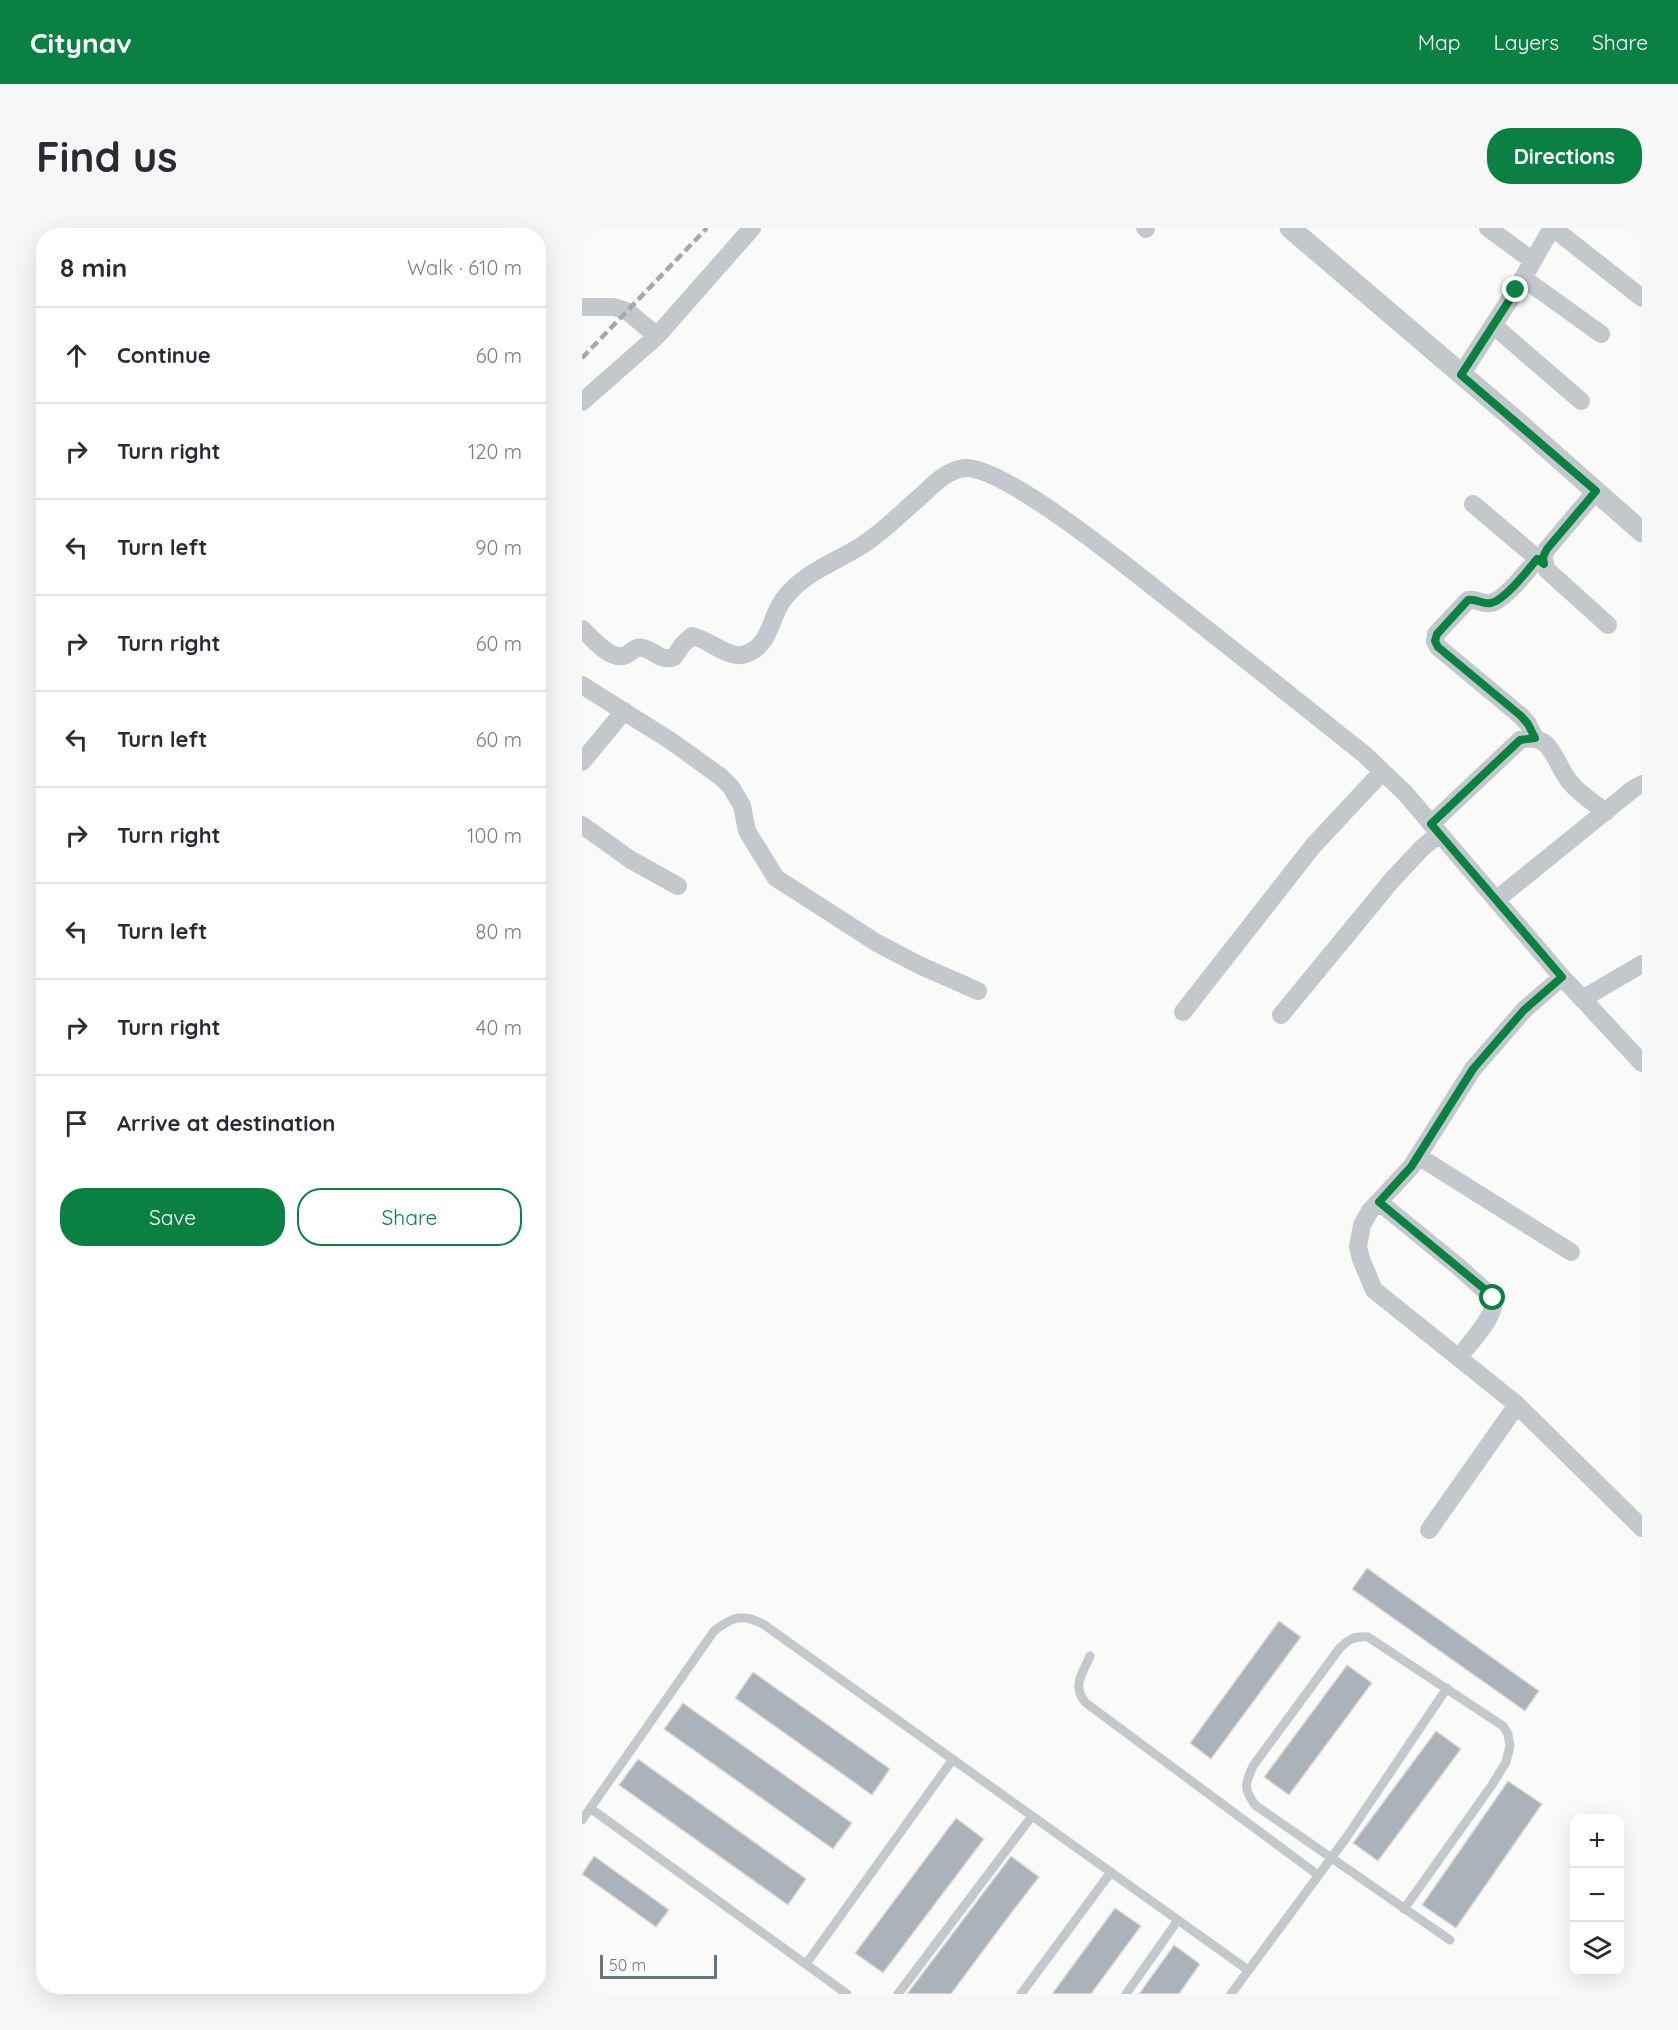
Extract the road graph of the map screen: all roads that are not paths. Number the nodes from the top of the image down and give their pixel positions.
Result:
1 (752, 228) edge
2 (1290, 228) edge
3 (1488, 228) edge
4 (1552, 228) edge
5 (1533, 261) junction
6 (1523, 278) junction
7 (1642, 298) edge
8 (582, 308) edge
9 (1493, 326) junction
10 (1601, 334) dead end
11 (657, 336) junction
12 (1461, 375) junction
13 (1581, 401) dead end
14 (582, 402) edge
15 (1596, 491) junction
16 (1473, 504) dead end
17 (1642, 532) edge
18 (1540, 562) junction
19 (1608, 625) dead end
20 (582, 629) edge
21 (582, 685) edge
22 (624, 711) junction
23 (1535, 738) junction
24 (582, 762) edge
25 (1382, 772) junction
26 (1642, 784) edge
27 (1605, 812) junction
28 (582, 825) edge
29 (1435, 829) junction
30 (678, 886) dead end
31 (1496, 900) junction
32 (1642, 964) edge
33 (1562, 977) junction
34 (978, 991) dead end
35 (1582, 999) junction
36 (1183, 1012) dead end
37 (1281, 1015) dead end
38 (1642, 1063) edge
39 (1418, 1156) junction
40 (1379, 1202) junction
41 (1571, 1252) dead end
42 (1459, 1357) junction
43 (1517, 1405) junction
44 (1642, 1528) edge
45 (1429, 1530) dead end
46 (1090, 1656) dead end
47 (1447, 1688) junction
48 (953, 1759) junction
49 (590, 1808) junction
50 (1032, 1816) junction
51 (582, 1820) edge
52 (1332, 1857) junction
53 (1111, 1872) junction
54 (1318, 1875) junction
55 (1404, 1909) junction
56 (1178, 1920) junction
57 (1450, 1940) dead end
58 (806, 1964) junction
59 (1248, 1970) junction
60 (847, 1994) edge
61 (898, 1994) edge
62 (1021, 1994) edge
63 (1126, 1994) edge
64 (1231, 1994) edge

1 - 11 street
2 - 12 street
3 - 5 street
4 - 5 street
4 - 7 street
5 - 6 street
6 - 9 street
6 - 10 street
8 - 11 street
9 - 12 street
9 - 13 street
11 - 14 street
12 - 15 street
15 - 17 street
15 - 18 street
16 - 18 street
18 - 19 street
18 - 23 street
20 - 25 street
21 - 22 street
22 - 24 street
22 - 34 street
23 - 27 street
23 - 29 street
25 - 29 street
25 - 36 street
26 - 27 street
27 - 31 street
28 - 30 street
29 - 31 street
29 - 37 street
31 - 33 street
32 - 35 street
33 - 35 street
33 - 39 street
35 - 38 street
39 - 40 street
39 - 41 street
40 - 42 street
40 - 42 street
42 - 43 street
43 - 44 street
43 - 45 street
46 - 54 lane
47 - 52 lane
47 - 52 lane
47 - 55 lane
48 - 49 lane
48 - 50 lane
48 - 58 lane
49 - 51 lane
49 - 58 lane
50 - 53 lane
50 - 61 lane
52 - 54 lane
52 - 55 lane
53 - 56 lane
53 - 62 lane
54 - 59 lane
55 - 57 lane
56 - 59 lane
56 - 63 lane
58 - 60 lane
59 - 64 lane

